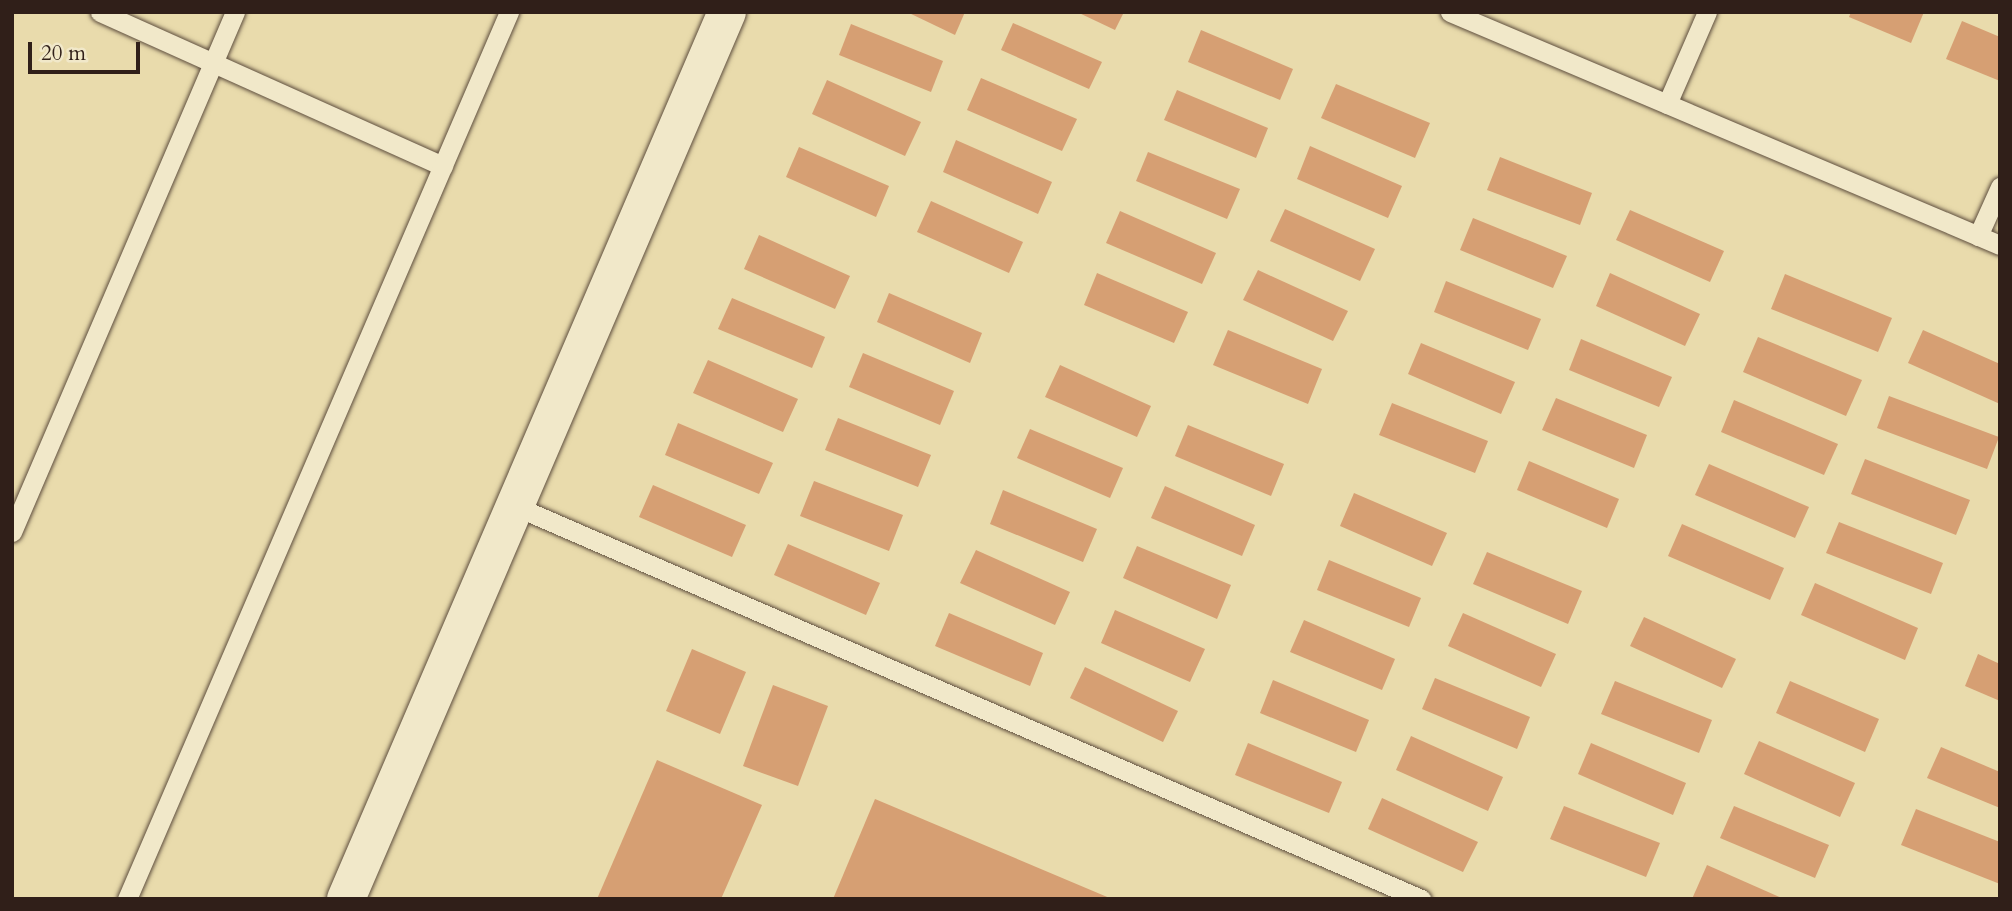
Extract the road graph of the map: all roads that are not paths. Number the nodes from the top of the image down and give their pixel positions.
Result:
1 (100, 12) edge
2 (235, 12) edge
3 (509, 12) edge
4 (727, 12) edge
5 (1450, 12) edge
6 (1707, 12) edge
7 (213, 63) junction
8 (1667, 104) junction
9 (443, 166) junction
10 (2000, 187) edge
11 (1978, 236) junction
12 (2000, 245) edge
13 (515, 506) junction
14 (12, 532) edge
15 (127, 899) edge
16 (346, 899) edge
17 (1421, 899) edge

1 - 7 lane
2 - 7 lane
3 - 9 lane
4 - 13 street
5 - 8 lane
6 - 8 lane
7 - 9 lane
7 - 14 lane
8 - 11 lane
9 - 15 lane
10 - 11 lane
11 - 12 lane
13 - 16 street
13 - 17 lane

